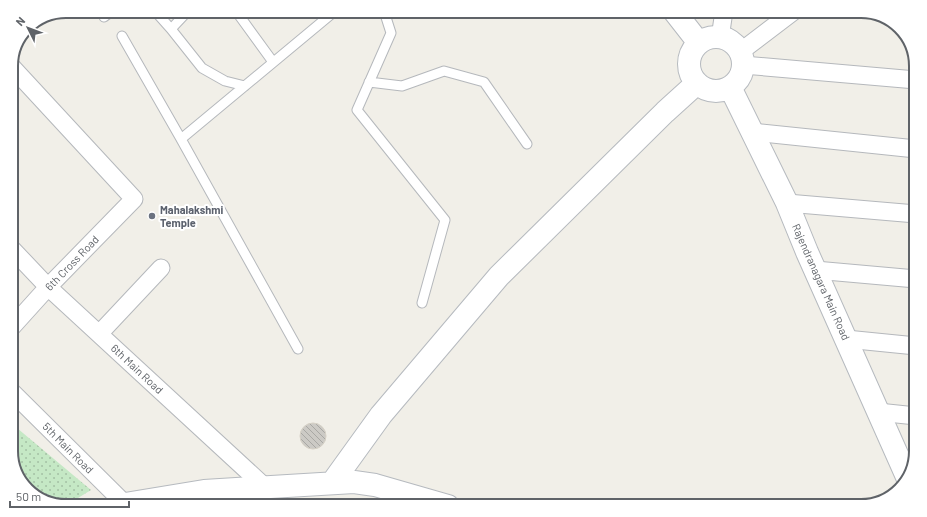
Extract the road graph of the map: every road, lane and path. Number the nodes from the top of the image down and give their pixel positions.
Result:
1 (161, 18) edge
2 (181, 18) edge
3 (241, 18) edge
4 (326, 18) edge
5 (386, 18) edge
6 (679, 18) edge
7 (723, 18) edge
8 (786, 18) edge
9 (171, 29) junction
10 (122, 36) dead end
11 (720, 38) junction
12 (699, 43) junction
13 (742, 58) junction
14 (273, 62) junction
15 (18, 74) edge
16 (909, 79) edge
17 (369, 82) junction
18 (697, 83) junction
19 (245, 86) junction
20 (730, 87) junction
21 (752, 132) junction
22 (181, 139) junction
23 (526, 144) dead end
24 (909, 148) edge
25 (787, 203) junction
26 (909, 213) edge
27 (18, 255) edge
28 (161, 268) dead end
29 (815, 270) junction
30 (909, 278) edge
31 (48, 287) junction
32 (422, 304) dead end
33 (18, 320) edge
34 (99, 334) junction
35 (846, 339) junction
36 (909, 345) edge
37 (298, 349) dead end
38 (18, 398) edge
39 (878, 412) junction
40 (909, 415) edge
41 (904, 471) edge
42 (332, 482) junction
43 (266, 488) junction
44 (118, 499) edge
45 (209, 499) edge
46 (420, 499) edge

1 - 9 lane
2 - 9 lane
3 - 14 lane
4 - 14 lane
5 - 17 lane
6 - 12 street
7 - 11 street
8 - 13 street
9 - 19 lane
10 - 22 lane
11 - 12 street
11 - 13 street
12 - 18 street
13 - 16 street
13 - 20 street
14 - 19 lane
15 - 31 street, 6th Cross Road
17 - 23 lane
17 - 32 lane
18 - 20 street
18 - 42 street
19 - 22 lane
20 - 21 street, Rajendranagara Main Road
21 - 24 street
21 - 25 street, Rajendranagara Main Road
22 - 37 lane
25 - 26 street
25 - 29 street, Rajendranagara Main Road
27 - 31 street, 6th Main Road
28 - 34 street
29 - 30 street
29 - 35 street, Rajendranagara Main Road
31 - 33 street, 6th Cross Road
31 - 34 street, 6th Main Road
34 - 43 street, 6th Main Road
35 - 36 street
35 - 39 street, Rajendranagara Main Road
38 - 44 street, 5th Main Road
39 - 40 street
39 - 41 street, Rajendranagara Main Road
42 - 43 street
42 - 46 street
43 - 45 street

